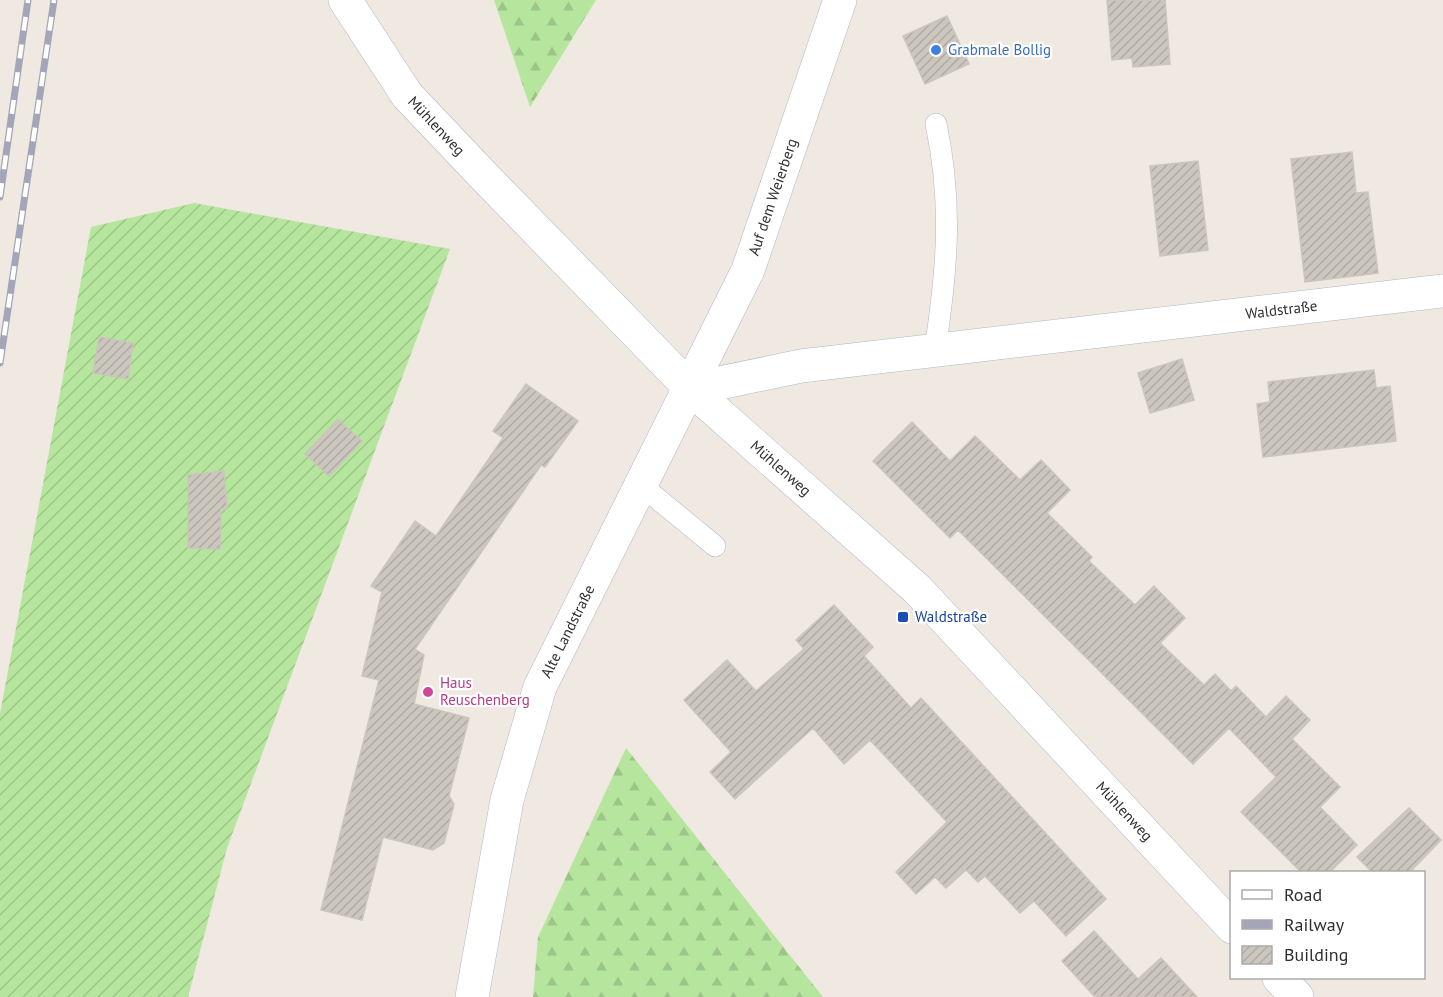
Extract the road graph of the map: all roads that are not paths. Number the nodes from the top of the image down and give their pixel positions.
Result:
1 (345, 0) edge
2 (840, 0) edge
3 (936, 124) dead end
4 (1443, 291) edge
5 (935, 350) junction
6 (691, 389) junction
7 (642, 486) junction
8 (715, 546) dead end
9 (1230, 925) edge
10 (1280, 979) edge
11 (472, 997) edge
12 (1297, 997) edge

1 - 6 street, Mühlenweg
2 - 6 street, Auf dem Weierberg
3 - 5 lane
4 - 5 street, Waldstraße
5 - 6 street, Waldstraße
6 - 7 street, Alte Landstraße
6 - 9 street, Mühlenweg
7 - 8 lane
7 - 11 street, Alte Landstraße
10 - 12 street

